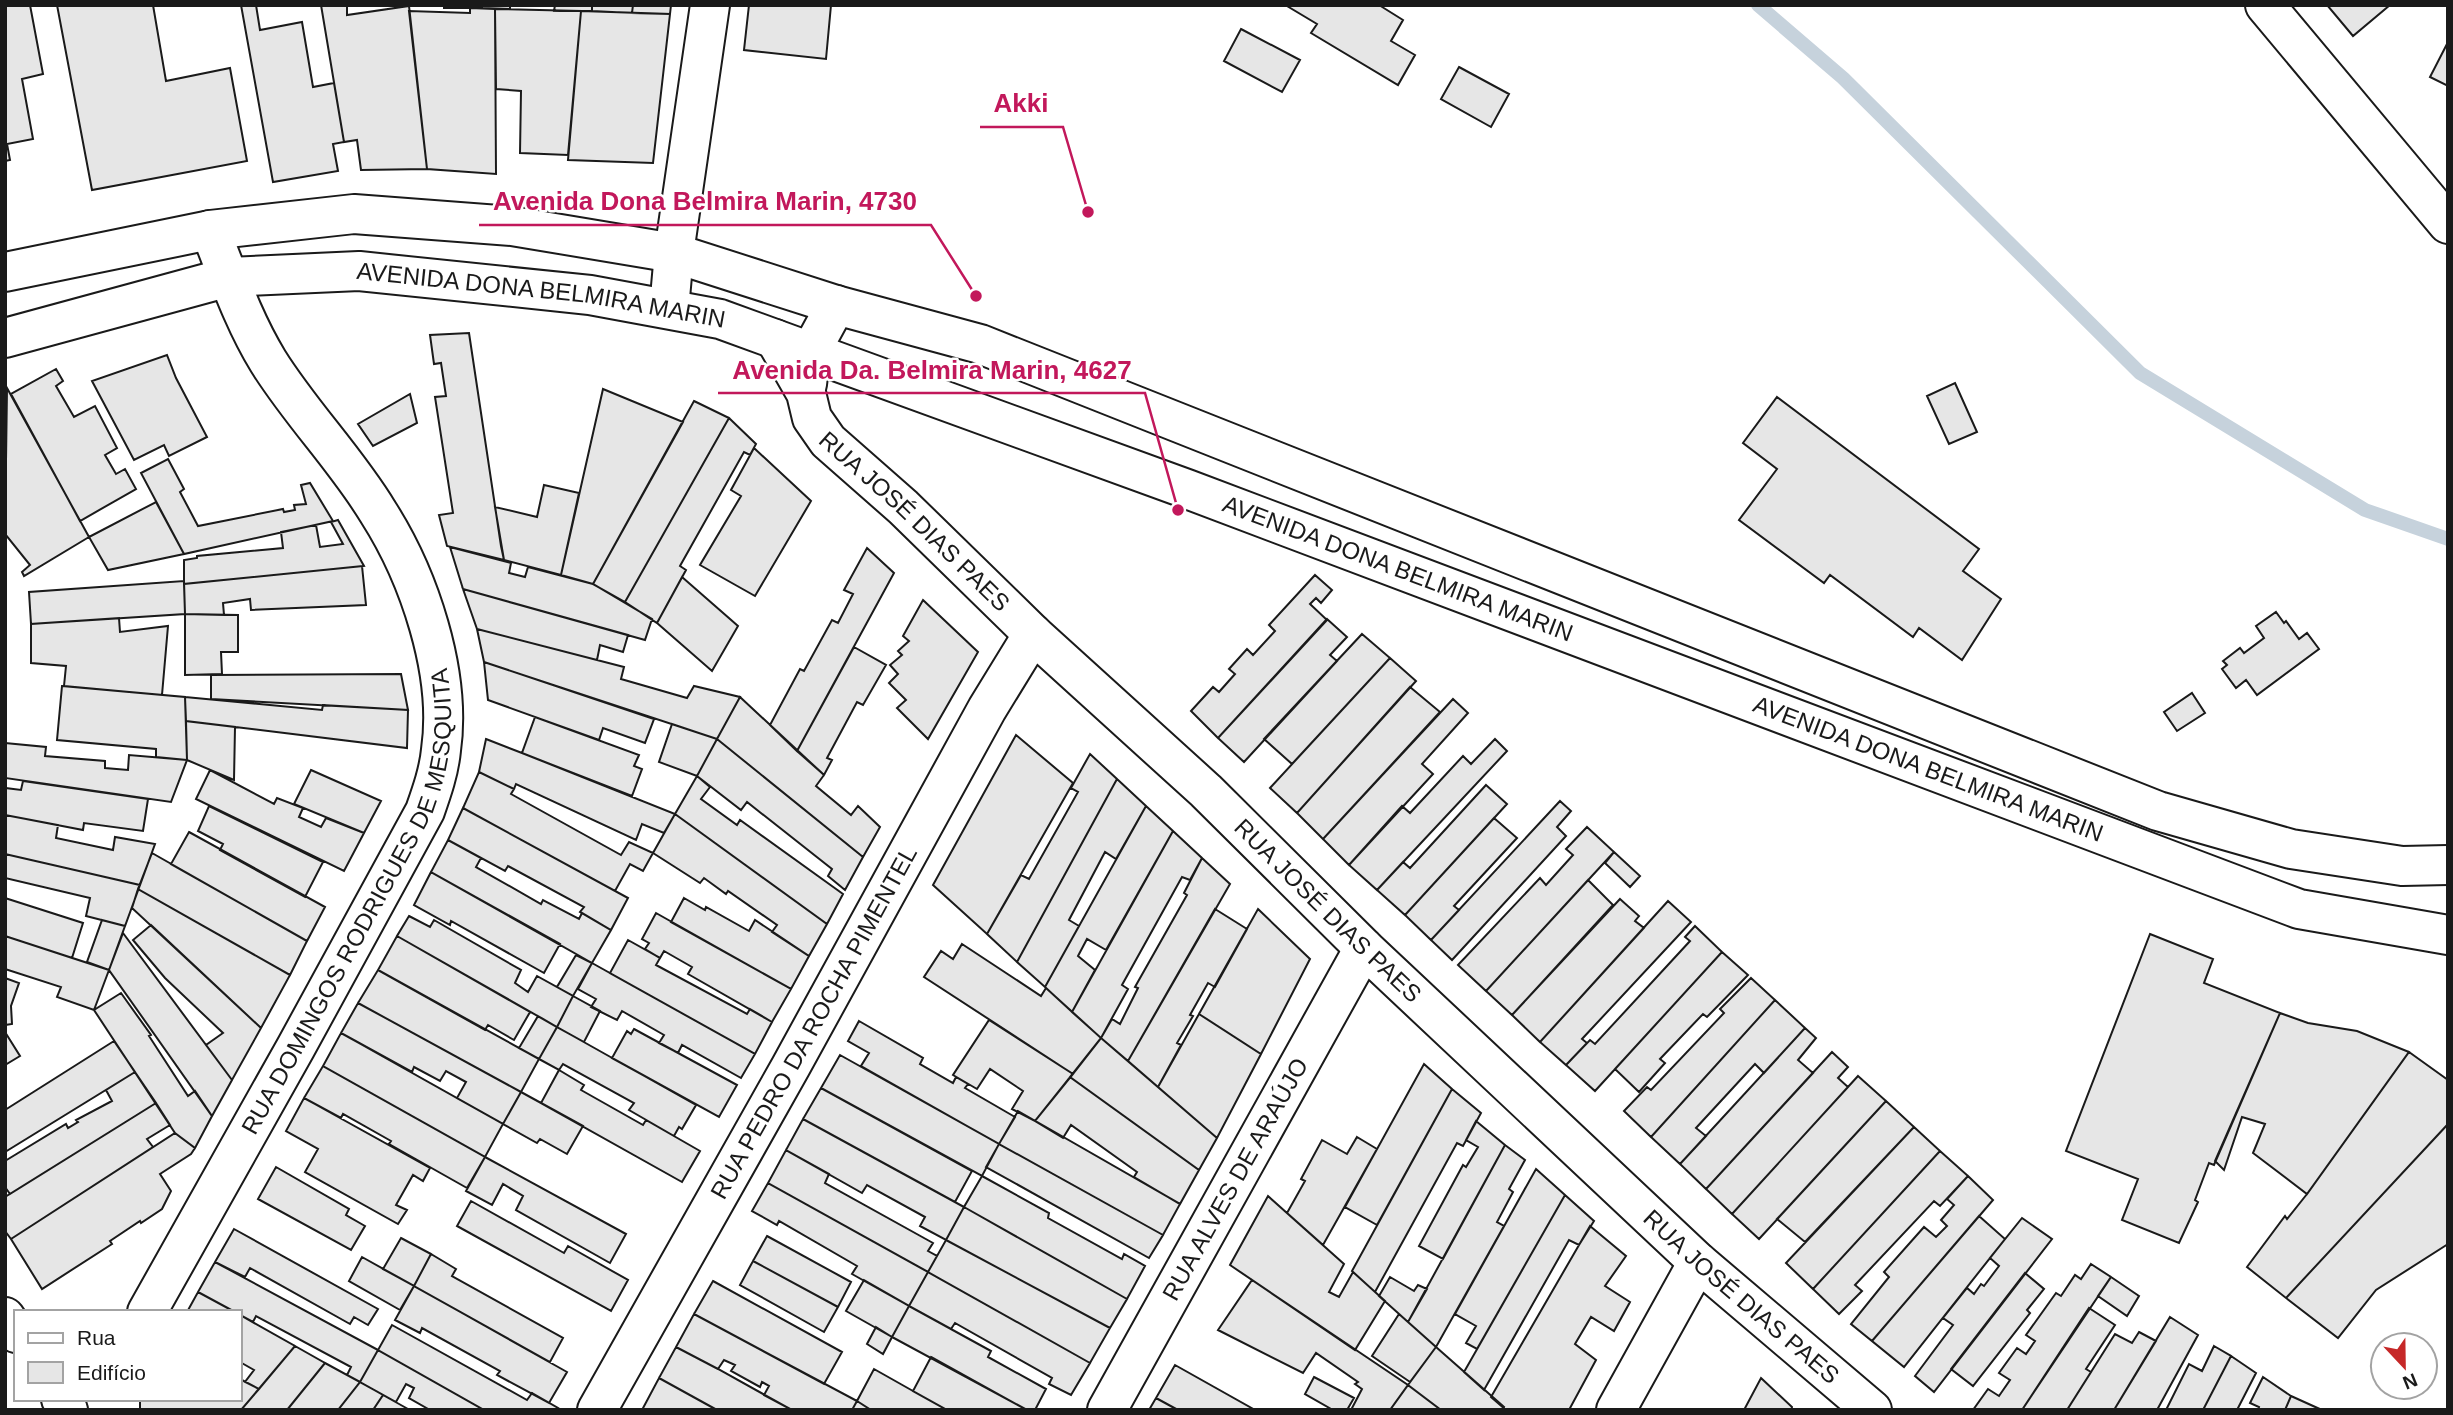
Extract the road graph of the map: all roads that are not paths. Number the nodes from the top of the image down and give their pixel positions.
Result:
1 (710, 5) edge
2 (2265, 5) edge
3 (2448, 224) edge
4 (210, 230) junction
5 (674, 253) junction
6 (5, 272) edge
7 (229, 277) junction
8 (836, 305) junction
9 (669, 309) junction
10 (5, 338) edge
11 (775, 339) junction
12 (811, 351) junction
13 (806, 393) junction
14 (1033, 634) junction
15 (2448, 865) edge
16 (2448, 934) edge
17 (1364, 948) junction
18 (1698, 1262) junction
19 (148, 1310) edge
20 (597, 1410) edge
21 (1107, 1410) edge
22 (1616, 1410) edge
23 (1872, 1410) edge

1 - 5 main road
2 - 3 main road
4 - 5 main road, AVENIDA DONA BELMIRA MARIN
4 - 6 main road, AVENIDA DONA BELMIRA MARIN
4 - 7 main road, RUA DOMINGOS RODRIGUES DE MESQUITA
5 - 8 main road, AVENIDA DONA BELMIRA MARIN
5 - 9 main road
7 - 9 main road, AVENIDA DONA BELMIRA MARIN
7 - 10 main road, AVENIDA DONA BELMIRA MARIN
7 - 19 main road, RUA DOMINGOS RODRIGUES DE MESQUITA
8 - 12 main road, RUA JOSÉ DIAS PAES
8 - 15 main road, AVENIDA DONA BELMIRA MARIN
9 - 11 main road, AVENIDA DONA BELMIRA MARIN
11 - 12 main road, AVENIDA DONA BELMIRA MARIN
11 - 13 main road, RUA JOSÉ DIAS PAES
12 - 13 main road, RUA JOSÉ DIAS PAES
12 - 16 main road, AVENIDA DONA BELMIRA MARIN
13 - 14 main road, RUA JOSÉ DIAS PAES
14 - 17 main road, RUA JOSÉ DIAS PAES
14 - 20 main road, RUA PEDRO DA ROCHA PIMENTEL
17 - 18 main road, RUA JOSÉ DIAS PAES
17 - 21 main road, RUA ALVES DE ARAÚJO
18 - 22 main road
18 - 23 main road, RUA JOSÉ DIAS PAES

